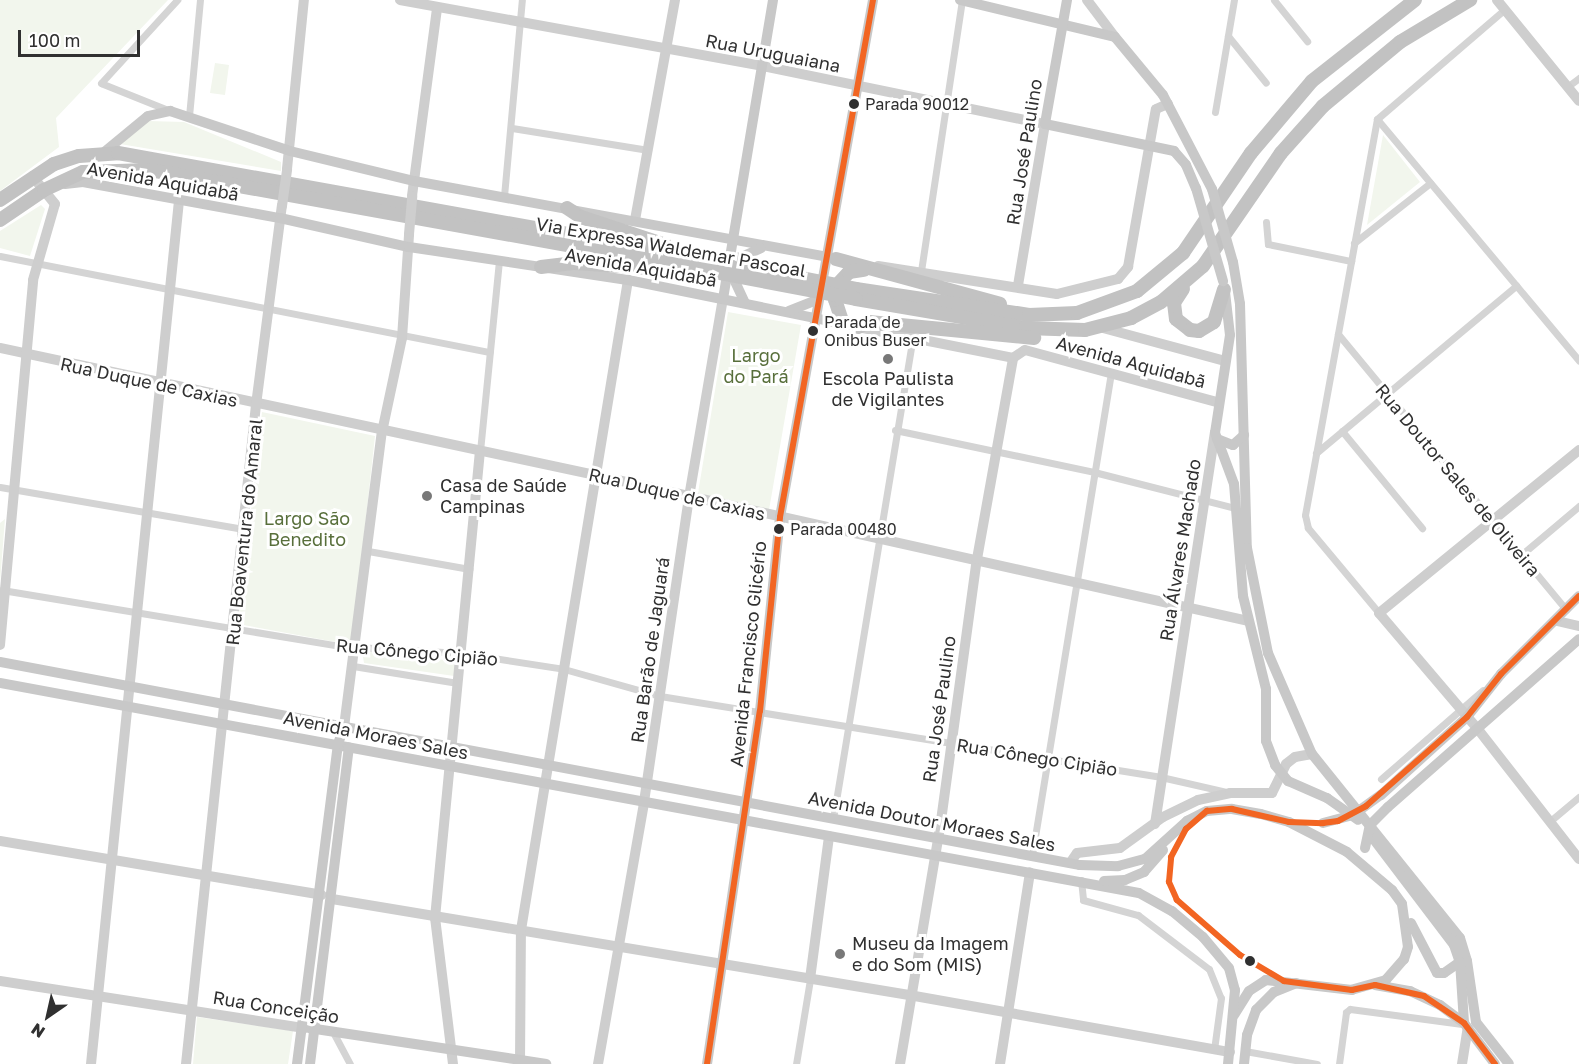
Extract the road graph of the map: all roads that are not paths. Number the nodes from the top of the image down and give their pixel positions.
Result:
1 (177, 0) edge
2 (200, 0) edge
3 (304, 0) edge
4 (403, 0) edge
5 (522, 0) edge
6 (675, 0) edge
7 (773, 0) edge
8 (873, 0) edge
9 (962, 0) edge
10 (1067, 0) edge
11 (1087, 0) edge
12 (1234, 0) edge
13 (1274, 0) edge
14 (1415, 0) edge
15 (1470, 0) edge
16 (1501, 4) edge
17 (437, 8) junction
18 (1062, 23) junction
19 (520, 24) junction
20 (1228, 36) junction
21 (1115, 37) junction
22 (1307, 41) dead end
23 (666, 49) junction
24 (762, 66) junction
25 (1579, 78) edge
26 (1266, 83) dead end
27 (857, 86) junction
28 (1568, 87) junction
29 (1579, 101) edge
30 (1168, 104) junction
31 (945, 105) junction
32 (170, 111) junction
33 (1215, 112) dead end
34 (189, 116) junction
35 (1377, 119) junction
36 (1045, 124) junction
37 (512, 128) junction
38 (1183, 132) junction
39 (1149, 146) junction
40 (648, 150) junction
41 (290, 151) junction
42 (1174, 151) junction
43 (103, 153) junction
44 (32, 176) junction
45 (414, 181) junction
46 (1430, 183) junction
47 (47, 189) junction
48 (504, 196) junction
49 (0, 200) edge
50 (179, 200) junction
51 (567, 208) junction
52 (280, 218) junction
53 (0, 220) edge
54 (635, 220) junction
55 (1266, 222) dead end
56 (733, 241) junction
57 (1354, 243) junction
58 (409, 247) junction
59 (764, 247) junction
60 (0, 256) edge
61 (831, 258) junction
62 (684, 261) junction
63 (1351, 261) junction
64 (499, 262) junction
65 (35, 265) junction
66 (541, 267) junction
67 (875, 271) junction
68 (921, 271) junction
69 (628, 280) junction
70 (1189, 280) junction
71 (1018, 286) junction
72 (1223, 286) junction
73 (1516, 286) junction
74 (170, 292) junction
75 (856, 294) junction
76 (819, 298) junction
77 (723, 299) junction
78 (745, 303) junction
79 (268, 311) junction
80 (788, 311) junction
81 (1077, 313) junction
82 (815, 317) junction
83 (843, 324) junction
84 (858, 327) junction
85 (1103, 328) junction
86 (1085, 330) junction
87 (1338, 334) junction
88 (402, 338) junction
89 (912, 340) junction
90 (0, 348) edge
91 (490, 352) junction
92 (27, 355) junction
93 (1013, 358) junction
94 (1225, 361) junction
95 (1579, 361) edge
96 (1111, 373) junction
97 (161, 384) junction
98 (1386, 394) junction
99 (1217, 402) junction
100 (256, 405) junction
101 (895, 430) junction
102 (1342, 431) junction
103 (382, 432) junction
104 (1244, 435) junction
105 (1216, 436) junction
106 (1579, 450) edge
107 (480, 451) junction
108 (995, 451) junction
109 (1316, 453) junction
110 (1094, 472) junction
111 (595, 475) junction
112 (0, 487) edge
113 (15, 489) junction
114 (689, 497) junction
115 (1203, 499) junction
116 (1579, 506) edge
117 (12, 508) junction
118 (1235, 508) junction
119 (147, 512) junction
120 (0, 517) edge
121 (780, 517) junction
122 (1493, 520) junction
123 (1422, 528) dead end
124 (243, 529) junction
125 (877, 537) junction
126 (368, 551) junction
127 (1521, 555) junction
128 (977, 559) junction
129 (469, 569) junction
130 (1078, 581) junction
131 (2, 590) edge
132 (1579, 596) edge
133 (1190, 606) junction
134 (139, 610) junction
135 (1566, 610) junction
136 (1379, 613) junction
137 (1248, 621) junction
138 (1557, 621) junction
139 (1579, 626) edge
140 (234, 628) junction
141 (1579, 639) edge
142 (0, 645) edge
143 (356, 648) junction
144 (461, 652) junction
145 (0, 663) edge
146 (353, 666) junction
147 (564, 669) junction
148 (0, 683) edge
149 (458, 683) junction
150 (130, 688) junction
151 (660, 696) junction
152 (226, 705) junction
153 (128, 708) junction
154 (760, 711) junction
155 (1464, 714) junction
156 (224, 724) junction
157 (344, 726) junction
158 (848, 726) junction
159 (1477, 728) junction
160 (951, 742) junction
161 (338, 744) junction
162 (349, 747) junction
163 (452, 748) junction
164 (1312, 754) junction
165 (1048, 759) junction
166 (449, 765) junction
167 (549, 767) junction
168 (1282, 775) junction
169 (1161, 777) junction
170 (1381, 778) dead end
171 (545, 784) junction
172 (647, 785) junction
173 (1230, 793) junction
174 (1579, 797) edge
175 (644, 802) junction
176 (748, 803) junction
177 (833, 819) junction
178 (745, 821) junction
179 (1288, 822) junction
180 (1548, 822) junction
181 (1155, 824) junction
182 (1175, 832) junction
183 (829, 836) junction
184 (938, 838) junction
185 (0, 841) edge
186 (935, 855) junction
187 (1032, 855) junction
188 (114, 859) junction
189 (1579, 859) edge
190 (1070, 863) junction
191 (1373, 870) junction
192 (1030, 872) junction
193 (208, 874) junction
194 (1081, 880) junction
195 (321, 895) junction
196 (332, 899) junction
197 (1402, 904) junction
198 (435, 918) junction
199 (521, 930) junction
200 (617, 947) junction
201 (1460, 962) junction
202 (723, 963) junction
203 (810, 979) junction
204 (0, 981) edge
205 (1296, 982) junction
206 (1375, 985) junction
207 (909, 994) junction
208 (100, 995) junction
209 (193, 1011) junction
210 (1008, 1014) junction
211 (1234, 1015) junction
212 (1466, 1025) junction
213 (304, 1028) junction
214 (316, 1029) junction
215 (333, 1032) junction
216 (451, 1050) junction
217 (1214, 1050) junction
218 (1245, 1051) junction
219 (1229, 1058) edge
220 (520, 1062) edge
221 (91, 1064) edge
222 (186, 1064) edge
223 (297, 1064) edge
224 (310, 1064) edge
225 (350, 1064) edge
226 (453, 1064) edge
227 (546, 1064) edge
228 (598, 1064) edge
229 (707, 1064) edge
230 (796, 1064) edge
231 (900, 1064) edge
232 (1000, 1064) edge
233 (1244, 1064) edge
234 (1317, 1064) edge
235 (1340, 1064) edge
236 (1462, 1064) edge
237 (1495, 1064) edge
238 (1509, 1064) edge

1 - 32 street
2 - 34 street
3 - 41 street, Rua Boaventura do Amaral
4 - 17 street, Rua Uruguaiana
5 - 19 street
6 - 23 street
7 - 24 main road, Rua Barão de Jaguará
8 - 27 main road, Avenida Francisco Glicério
9 - 18 main road
9 - 31 street
10 - 18 main road, Rua José Paulino
11 - 21 street
12 - 20 street
13 - 22 street
14 - 81 highway, Via Expressa Waldemar Pascoal
15 - 70 highway, Via Expressa Waldemar Pascoal
16 - 28 street
16 - 35 street
17 - 19 street, Rua Uruguaiana
17 - 45 street
18 - 21 main road
18 - 36 main road, Rua José Paulino
19 - 23 street, Rua Uruguaiana
19 - 37 street
20 - 26 street
20 - 33 street
21 - 30 main road
23 - 24 street, Rua Uruguaiana
23 - 40 street
24 - 27 street, Rua Uruguaiana
24 - 56 main road, Rua Barão de Jaguará
25 - 28 street
27 - 31 street, Rua Uruguaiana
27 - 61 main road, Avenida Francisco Glicério
28 - 29 street
30 - 38 main road
30 - 39 street
31 - 36 street, Rua Uruguaiana
31 - 68 street
32 - 34 main road
32 - 43 main road, Avenida Aquidabã
34 - 41 main road
35 - 46 street
35 - 57 street
36 - 39 main road, Rua Uruguaiana
36 - 71 street, Rua José Paulino
37 - 40 street
37 - 48 street
38 - 42 main road
38 - 104 main road, bridge
39 - 42 main road, Rua Uruguaiana
39 - 71 street
40 - 54 street
41 - 45 main road
41 - 52 street, Rua Boaventura do Amaral, bridge
42 - 72 main road, Rua Álvares Machado, bridge
43 - 44 highway, Via Expressa Waldemar Pascoal
43 - 62 highway, Via Expressa Waldemar Pascoal
44 - 47 street
44 - 49 highway, Via Expressa Waldemar Pascoal
45 - 48 main road
45 - 58 street, bridge
46 - 57 street
46 - 73 street
47 - 50 main road, Avenida Aquidabã
47 - 53 highway, Via Expressa Waldemar Pascoal
47 - 62 highway, Via Expressa Waldemar Pascoal
47 - 65 street
48 - 51 main road
50 - 52 main road, Avenida Aquidabã
50 - 74 street
51 - 54 main road
51 - 62 highway
52 - 58 main road, Avenida Aquidabã
52 - 79 street, Rua Boaventura do Amaral
54 - 56 main road
55 - 63 street
56 - 59 main road
56 - 77 main road, Rua Barão de Jaguará
57 - 63 street
58 - 64 main road, Avenida Aquidabã
58 - 88 street
59 - 61 main road
59 - 78 main road
60 - 65 street
61 - 67 highway
61 - 68 street
61 - 76 main road, Avenida Francisco Glicério
62 - 66 highway
62 - 75 highway, Via Expressa Waldemar Pascoal, bridge
63 - 87 street
64 - 66 main road, Avenida Aquidabã
64 - 91 street
65 - 74 street
65 - 92 street
66 - 69 main road, Avenida Aquidabã
67 - 81 highway
67 - 83 highway
68 - 71 street
69 - 77 main road, Avenida Aquidabã
69 - 111 street
70 - 72 highway
70 - 85 highway, Via Expressa Waldemar Pascoal
72 - 94 main road, Rua Álvares Machado
73 - 95 street
73 - 98 street
74 - 79 street
74 - 97 street
75 - 81 highway, Via Expressa Waldemar Pascoal
75 - 86 highway, Via Expressa Waldemar Pascoal
76 - 80 main road
76 - 82 main road, Avenida Francisco Glicério
77 - 78 main road, Avenida Aquidabã
77 - 114 street, Rua Barão de Jaguará
78 - 80 main road, Avenida Aquidabã
79 - 88 street
79 - 100 street, Rua Boaventura do Amaral
80 - 82 main road, Avenida Aquidabã
82 - 83 main road, Avenida Aquidabã
82 - 121 main road, Avenida Francisco Glicério
83 - 84 main road, Avenida Aquidabã
84 - 86 highway
84 - 89 street, Avenida Aquidabã
85 - 86 highway, Via Expressa Waldemar Pascoal
85 - 94 street
87 - 98 street, Rua Doutor Sales de Oliveira
87 - 109 street
88 - 91 street
88 - 103 street
89 - 93 street, Avenida Aquidabã
89 - 101 street
90 - 92 street, Rua Duque de Caxias
91 - 107 street
92 - 97 street, Rua Duque de Caxias
92 - 113 street
93 - 96 street, Avenida Aquidabã
93 - 108 street, Rua José Paulino
94 - 99 main road, Rua Álvares Machado
96 - 99 street, Avenida Aquidabã
96 - 110 street
97 - 100 street, Rua Duque de Caxias
97 - 119 street
98 - 102 street
98 - 122 street, Rua Doutor Sales de Oliveira
99 - 105 main road, Rua Álvares Machado
100 - 103 street, Rua Duque de Caxias
100 - 124 street, Rua Boaventura do Amaral
101 - 108 street
101 - 125 street
102 - 109 street
102 - 123 street
103 - 107 street, Rua Duque de Caxias
103 - 126 street
104 - 105 main road
104 - 164 main road
105 - 115 street, Rua Álvares Machado
105 - 118 main road
106 - 122 street
107 - 111 street, Rua Duque de Caxias
107 - 129 street
108 - 110 street
108 - 128 street, Rua José Paulino
109 - 136 street
110 - 115 street
110 - 130 street
111 - 114 street, Rua Duque de Caxias
111 - 147 street
112 - 113 street
113 - 117 street
113 - 119 street
114 - 121 street, Rua Duque de Caxias
114 - 151 street, Rua Barão de Jaguará
115 - 118 street
115 - 133 street, Rua Álvares Machado
116 - 127 street
117 - 120 street
117 - 131 street
118 - 137 main road
119 - 124 street
119 - 134 street
121 - 125 street, Rua Duque de Caxias
121 - 154 main road, Avenida Francisco Glicério
122 - 127 street, Rua Doutor Sales de Oliveira
122 - 136 street
124 - 140 street, Rua Boaventura do Amaral
125 - 128 street, Rua Duque de Caxias
125 - 158 street
126 - 129 street
126 - 143 street
127 - 135 street, Rua Doutor Sales de Oliveira
128 - 130 street, Rua Duque de Caxias
128 - 160 street, Rua José Paulino
129 - 144 street
130 - 133 street, Rua Duque de Caxias
130 - 165 street
131 - 134 street, Rua Cônego Cipião
131 - 142 street
132 - 135 main road
133 - 137 street, Rua Duque de Caxias
133 - 169 street, Rua Álvares Machado
134 - 140 street, Rua Cônego Cipião
134 - 150 street
135 - 138 main road
135 - 139 street, Rua Doutor Sales de Oliveira
136 - 155 street
137 - 168 main road
138 - 139 street
138 - 155 main road
140 - 143 street, Rua Cônego Cipião
140 - 152 street, Rua Boaventura do Amaral
141 - 159 main road
143 - 144 street, Rua Cônego Cipião
143 - 146 street
144 - 147 street, Rua Cônego Cipião
144 - 149 street
145 - 150 main road, Avenida Moraes Sales
146 - 149 street, Rua Cônego Cipião
146 - 157 street
147 - 151 street, Rua Cônego Cipião
147 - 167 street
148 - 153 main road, Avenida Moraes Sales
149 - 163 street
150 - 152 main road, Avenida Moraes Sales
150 - 153 street
151 - 154 street, Rua Cônego Cipião
151 - 172 street, Rua Barão de Jaguará
152 - 156 street, Rua Boaventura do Amaral
152 - 157 main road, Avenida Moraes Sales
153 - 156 main road, Avenida Moraes Sales
153 - 188 street
154 - 158 street, Rua Cônego Cipião
154 - 176 main road, Avenida Francisco Glicério
155 - 159 street
155 - 170 street
155 - 179 main road, bridge
156 - 161 main road, Avenida Moraes Sales
156 - 193 street, Rua Boaventura do Amaral
157 - 161 main road
157 - 163 main road, Avenida Moraes Sales
158 - 160 street, Rua Cônego Cipião
158 - 177 street
159 - 180 street
159 - 191 main road, bridge
160 - 165 street, Rua Cônego Cipião
160 - 184 street, Rua José Paulino
161 - 162 main road, Avenida Moraes Sales
161 - 195 main road
162 - 166 main road, Avenida Moraes Sales
162 - 196 main road
163 - 166 street
163 - 167 main road, Avenida Moraes Sales
164 - 168 street
164 - 238 main road
165 - 169 street, Rua Cônego Cipião
165 - 187 street
166 - 171 main road, Avenida Moraes Sales
166 - 198 street
167 - 171 street
167 - 172 main road, Avenida Moraes Sales
168 - 173 street, Rua Cônego Cipião
168 - 201 main road
169 - 173 street, Rua Cônego Cipião
169 - 181 street, Rua Álvares Machado
171 - 175 main road, Avenida Moraes Sales
171 - 199 street
172 - 175 street, Rua Barão de Jaguará
172 - 176 main road, Avenida Doutor Moraes Sales
173 - 181 street
174 - 180 street
175 - 178 main road, Avenida Moraes Sales
175 - 200 street, Rua Barão de Jaguará
176 - 177 main road, Avenida Doutor Moraes Sales
176 - 178 main road, Avenida Francisco Glicério
177 - 184 main road, Avenida Doutor Moraes Sales
178 - 183 main road, Avenida Doutor Moraes Sales
178 - 202 main road, Avenida Francisco Glicério
179 - 182 main road, Avenida Doutor Moraes Sales
179 - 191 main road
180 - 189 street
181 - 190 street
182 - 190 main road, Avenida Doutor Moraes Sales
182 - 194 main road
183 - 186 main road, Avenida Doutor Moraes Sales
183 - 203 street
184 - 186 street, Rua José Paulino
184 - 187 main road, Avenida Doutor Moraes Sales
185 - 188 street
186 - 192 main road, Avenida Doutor Moraes Sales
186 - 207 street, Rua José Paulino
187 - 190 main road, Avenida Doutor Moraes Sales
188 - 193 street
188 - 208 street
191 - 197 main road
192 - 194 main road, Avenida Doutor Moraes Sales
192 - 210 street
193 - 195 street
193 - 209 street, Rua Boaventura do Amaral
194 - 211 main road, Avenida Doutor Moraes Sales
194 - 217 street
195 - 213 main road
196 - 198 street
196 - 214 main road
197 - 201 main road
197 - 206 main road
198 - 199 street
198 - 216 street
199 - 200 street
199 - 220 street
200 - 202 street
200 - 228 street, Rua Barão de Jaguará
201 - 212 main road
202 - 203 street
202 - 229 main road, Avenida Francisco Glicério
203 - 207 street
203 - 230 street
204 - 208 street, Rua Conceição
205 - 206 main road
205 - 211 main road
205 - 218 main road
206 - 212 main road
207 - 210 street
207 - 231 street, Rua José Paulino
208 - 209 street, Rua Conceição
208 - 221 street
209 - 213 street, Rua Conceição
209 - 222 street, Rua Boaventura do Amaral
210 - 217 street
210 - 232 street
211 - 219 main road
212 - 235 street
212 - 236 street
212 - 237 main road
213 - 214 main road, Rua Conceição
213 - 223 main road
214 - 215 main road, Rua Conceição
214 - 224 main road
215 - 216 main road, Rua Conceição
215 - 225 street
216 - 220 main road, Rua Conceição
216 - 226 street
217 - 219 street
218 - 233 main road
218 - 234 street
220 - 227 main road, Rua Conceição

